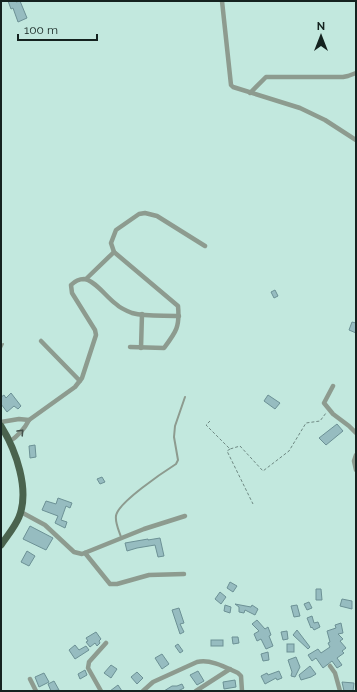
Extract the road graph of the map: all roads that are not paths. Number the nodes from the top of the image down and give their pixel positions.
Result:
1 (222, 1) edge
2 (356, 73) edge
3 (250, 93) junction
4 (356, 140) edge
5 (205, 246) dead end
6 (114, 252) junction
7 (86, 279) junction
8 (142, 314) junction
9 (179, 316) junction
10 (41, 341) dead end
11 (3, 344) dead end
12 (130, 347) dead end
13 (1, 348) edge
14 (141, 348) junction
15 (80, 380) junction
16 (333, 386) dead end
17 (185, 397) dead end
18 (29, 420) junction
19 (1, 422) edge
20 (1, 426) edge
21 (356, 433) edge
22 (9, 442) junction
23 (356, 455) edge
24 (356, 470) edge
25 (21, 512) junction
26 (185, 516) dead end
27 (122, 538) junction
28 (1, 545) edge
29 (85, 553) junction
30 (184, 574) dead end
31 (106, 643) dead end
32 (330, 666) dead end
33 (230, 669) junction
34 (30, 679) dead end
35 (36, 691) edge
36 (101, 691) edge
37 (143, 691) edge
38 (196, 691) edge
39 (242, 691) edge
40 (340, 691) edge

1 - 3 street
2 - 3 street
3 - 4 street
5 - 6 street
6 - 7 street
6 - 9 street
7 - 8 street
7 - 15 street
8 - 9 street
8 - 14 street
9 - 14 street
10 - 15 street
11 - 13 lane
12 - 14 street
15 - 18 street
16 - 21 street
17 - 27 lane
18 - 19 street
22 -> 18 street
20 - 22 main road
22 - 25 main road
23 - 24 street
25 - 28 main road
25 - 29 street
26 - 27 street
27 - 29 street
29 - 30 street
31 - 36 street
32 - 40 street
33 - 37 street
33 - 38 street
33 - 39 street
34 - 35 street

